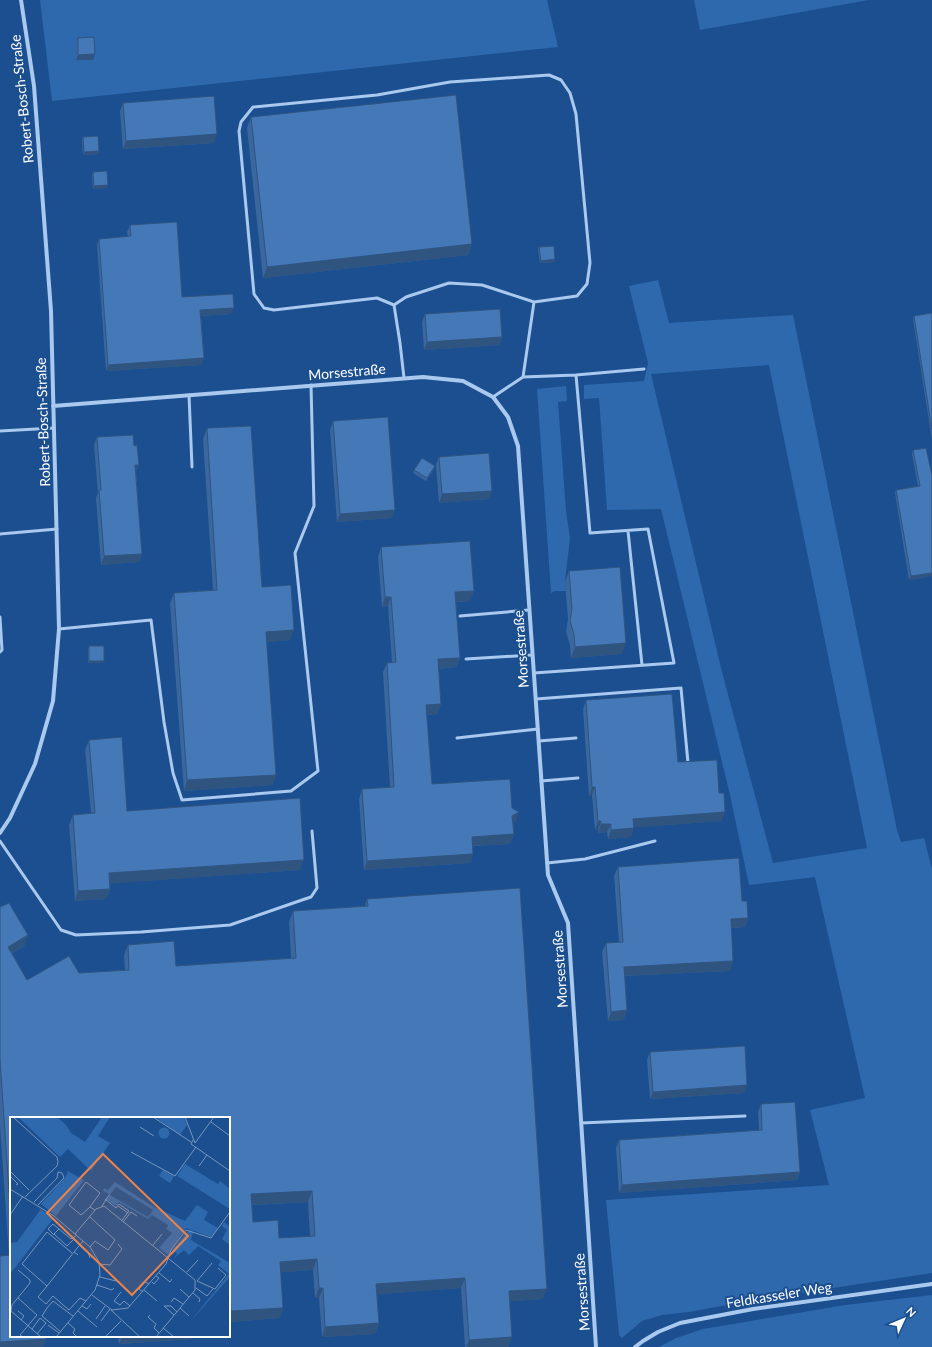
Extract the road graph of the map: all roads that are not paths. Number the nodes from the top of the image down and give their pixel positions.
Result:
1 (21, 0) edge
2 (534, 302) junction
3 (394, 305) junction
4 (644, 369) dead end
5 (576, 375) junction
6 (523, 377) junction
7 (404, 378) junction
8 (311, 385) junction
9 (189, 395) junction
10 (493, 398) junction
11 (53, 406) junction
12 (54, 428) junction
13 (0, 431) edge
14 (192, 467) dead end
15 (57, 529) junction
16 (628, 531) junction
17 (0, 534) edge
18 (529, 610) junction
19 (460, 616) dead end
20 (0, 617) edge
21 (59, 629) junction
22 (0, 652) edge
23 (532, 656) junction
24 (466, 659) dead end
25 (642, 665) junction
26 (534, 673) junction
27 (536, 698) junction
28 (538, 729) junction
29 (457, 738) dead end
30 (576, 738) dead end
31 (539, 741) junction
32 (688, 763) edge
33 (578, 778) dead end
34 (542, 781) junction
35 (312, 831) dead end
36 (0, 833) edge
37 (0, 840) edge
38 (655, 841) dead end
39 (547, 863) junction
40 (745, 1116) dead end
41 (581, 1123) junction
42 (932, 1284) edge
43 (596, 1347) edge
44 (634, 1347) edge

1 - 11 street, Robert-Bosch-Straße
2 - 3 lane
2 - 3 lane
2 - 6 lane
3 - 7 lane
4 - 5 lane
5 - 6 lane
5 - 16 lane
6 - 10 lane
7 - 8 street, Morsestraße
7 - 10 street, Morsestraße
8 - 9 street, Morsestraße
8 - 21 lane
9 - 11 street, Morsestraße
9 - 14 lane
10 - 18 street, Morsestraße
11 - 12 street, Robert-Bosch-Straße
12 - 13 lane
12 - 15 street, Robert-Bosch-Straße
15 - 17 lane
15 - 21 street, Robert-Bosch-Straße
16 - 25 lane
16 - 25 lane
18 - 19 lane
18 - 23 street, Morsestraße
20 - 22 lane
21 - 36 street, Robert-Bosch-Straße
23 - 24 lane
23 - 26 street, Morsestraße
25 - 26 lane
26 - 27 street, Morsestraße
27 - 28 street, Morsestraße
27 - 32 lane
28 - 29 lane
28 - 31 street, Morsestraße
30 - 31 lane
31 - 34 street, Morsestraße
33 - 34 lane
34 - 39 street, Morsestraße
35 - 37 lane
38 - 39 lane
39 - 41 street, Morsestraße
40 - 41 lane
41 - 43 street, Morsestraße
42 - 44 street, Feldkasseler Weg

